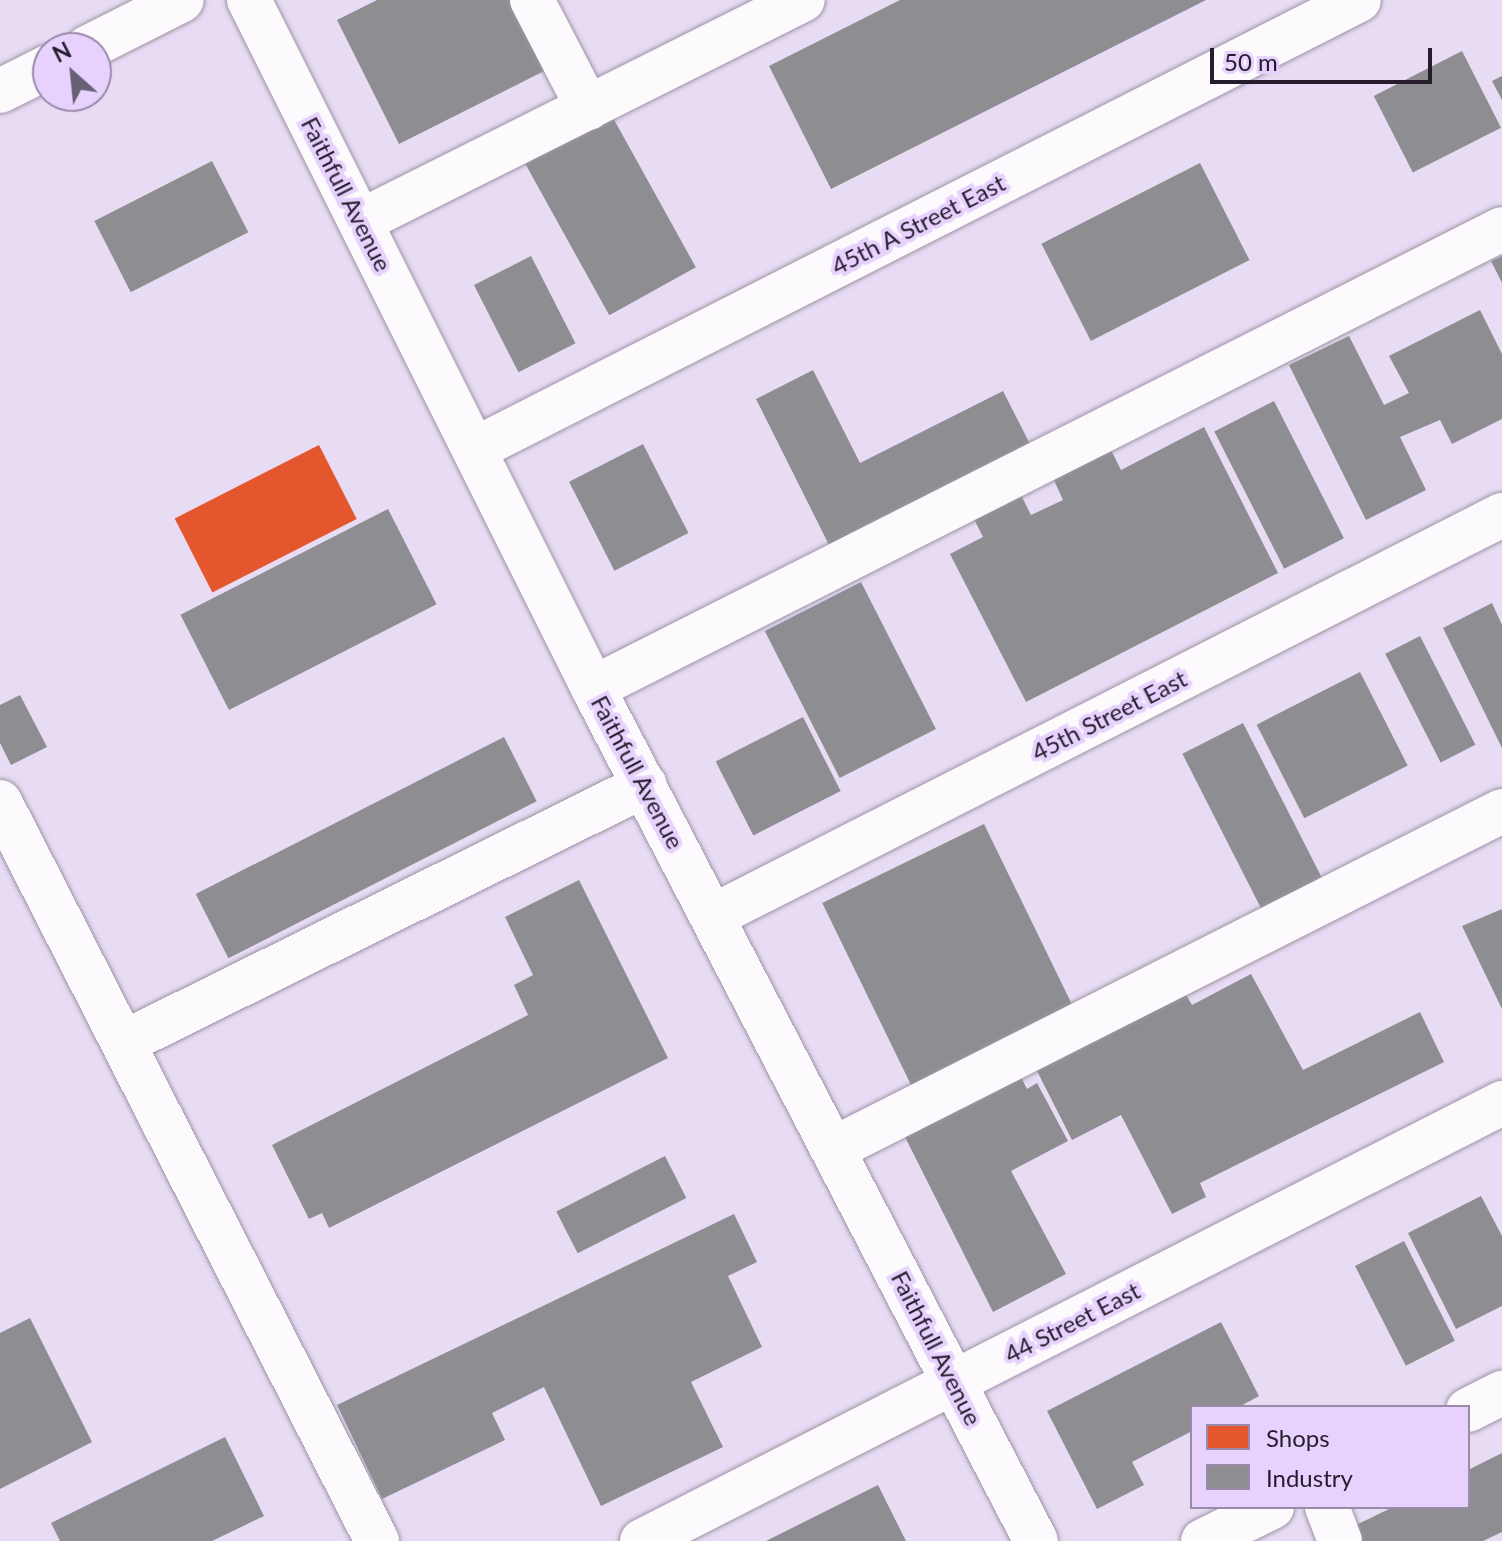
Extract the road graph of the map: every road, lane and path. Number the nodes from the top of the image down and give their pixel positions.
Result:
1 (182, 0) edge
2 (249, 0) edge
3 (532, 0) edge
4 (803, 0) edge
5 (1359, 0) edge
6 (112, 35) edge
7 (32, 75) edge
8 (0, 91) edge
9 (588, 108) junction
10 (361, 221) junction
11 (1502, 229) edge
12 (477, 448) junction
13 (1502, 515) edge
14 (593, 688) junction
15 (645, 785) junction
16 (0, 802) edge
17 (1502, 811) edge
18 (715, 915) junction
19 (123, 1043) junction
20 (1502, 1103) edge
21 (835, 1148) junction
22 (954, 1382) junction
23 (1502, 1393) edge
24 (1470, 1409) edge
25 (1268, 1509) edge
26 (1328, 1509) edge
27 (377, 1541) edge
28 (642, 1541) edge
29 (1036, 1541) edge
30 (1203, 1541) edge
31 (1340, 1541) edge

1 - 6 street
2 - 10 street, Faithfull Avenue
3 - 9 street
4 - 9 street
5 - 12 street, 45th A Street East
7 - 8 street
9 - 10 street
10 - 12 street, Faithfull Avenue
11 - 14 street
12 - 14 street, Faithfull Avenue
13 - 18 street, 45th Street East
14 - 15 street, Faithfull Avenue
15 - 18 street, Faithfull Avenue
15 - 19 street
16 - 19 street
17 - 21 street
18 - 21 street, Faithfull Avenue
19 - 27 street
20 - 22 street, 44 Street East
21 - 22 street, Faithfull Avenue
22 - 28 street, 44 Street East
22 - 29 street, Faithfull Avenue
23 - 24 street
25 - 30 street
26 - 31 street

